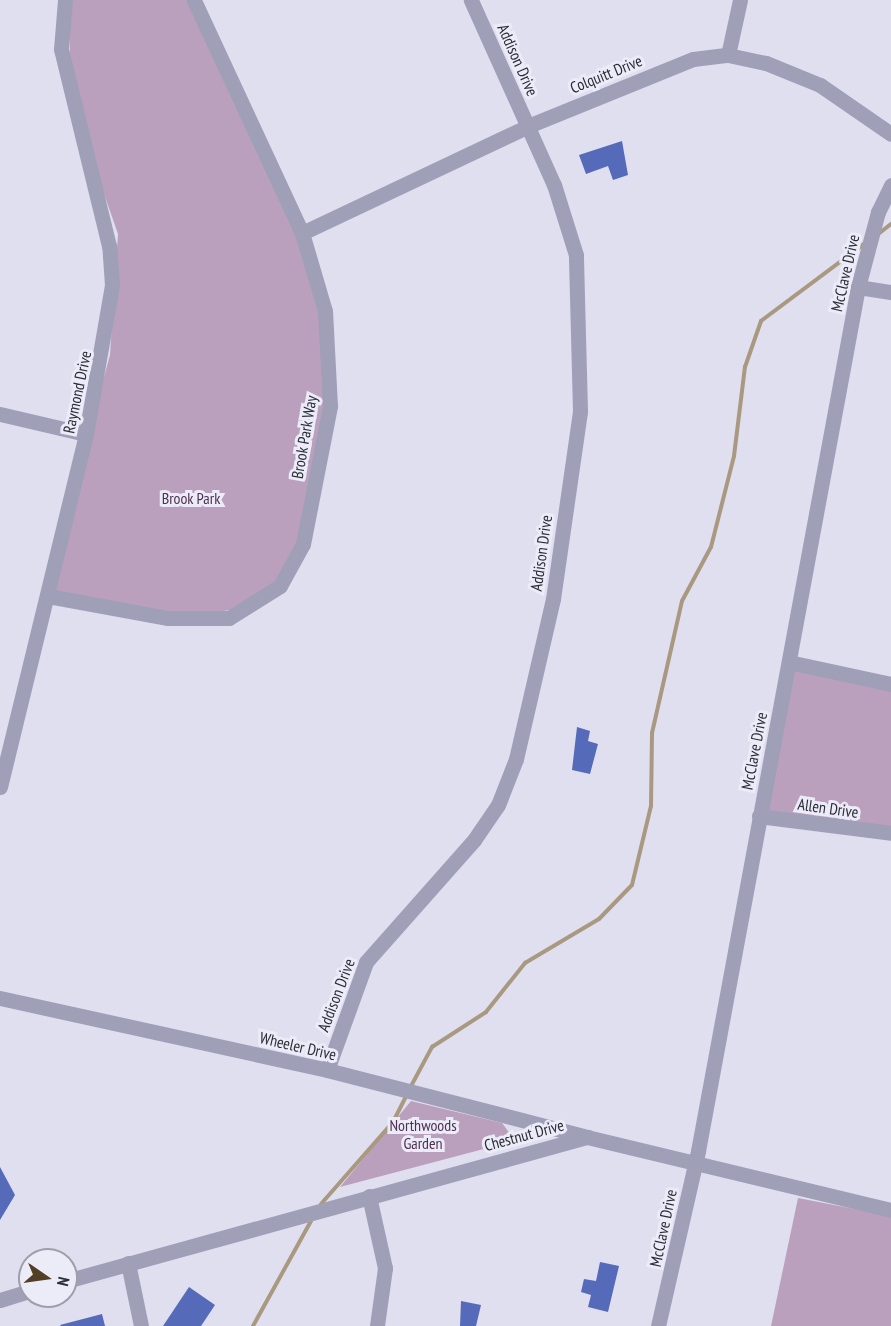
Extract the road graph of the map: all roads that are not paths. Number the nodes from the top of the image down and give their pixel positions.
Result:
1 (65, 0) edge
2 (194, 0) edge
3 (471, 0) edge
4 (740, 0) edge
5 (728, 55) junction
6 (528, 126) junction
7 (891, 134) edge
8 (891, 185) edge
9 (302, 233) junction
10 (858, 287) junction
11 (891, 292) edge
12 (0, 414) edge
13 (86, 434) junction
14 (48, 596) junction
15 (789, 662) junction
16 (891, 684) edge
17 (0, 787) edge
18 (759, 816) junction
19 (891, 833) edge
20 (0, 998) edge
21 (327, 1071) junction
22 (586, 1137) junction
23 (695, 1165) junction
24 (369, 1196) junction
25 (891, 1210) edge
26 (128, 1263) junction
27 (78, 1278) edge
28 (18, 1295) edge
29 (0, 1300) edge
30 (141, 1326) edge
31 (376, 1326) edge
32 (658, 1326) edge

1 - 13 street, Raymond Drive
2 - 9 street, Brook Park Way
3 - 6 street, Addison Drive
4 - 5 street
5 - 6 street, Colquitt Drive
5 - 7 street, Colquitt Drive
6 - 9 street, Colquitt Drive
6 - 21 street, Addison Drive
8 - 10 street, McClave Drive
9 - 14 street, Brook Park Way
10 - 11 street
10 - 15 street, McClave Drive
12 - 13 street
13 - 14 street, Raymond Drive
14 - 17 street, Raymond Drive
15 - 16 street
15 - 18 street, McClave Drive
18 - 19 street, Allen Drive
18 - 23 street, McClave Drive
20 - 21 street, Wheeler Drive
21 - 22 street, Wheeler Drive
22 - 23 street, Chestnut Drive
22 - 24 street, Chestnut Drive
23 - 25 street, Chestnut Drive
23 - 32 street, McClave Drive
24 - 26 street, Chestnut Drive
24 - 31 street
26 - 27 street, Chestnut Drive
26 - 30 street
28 - 29 street

